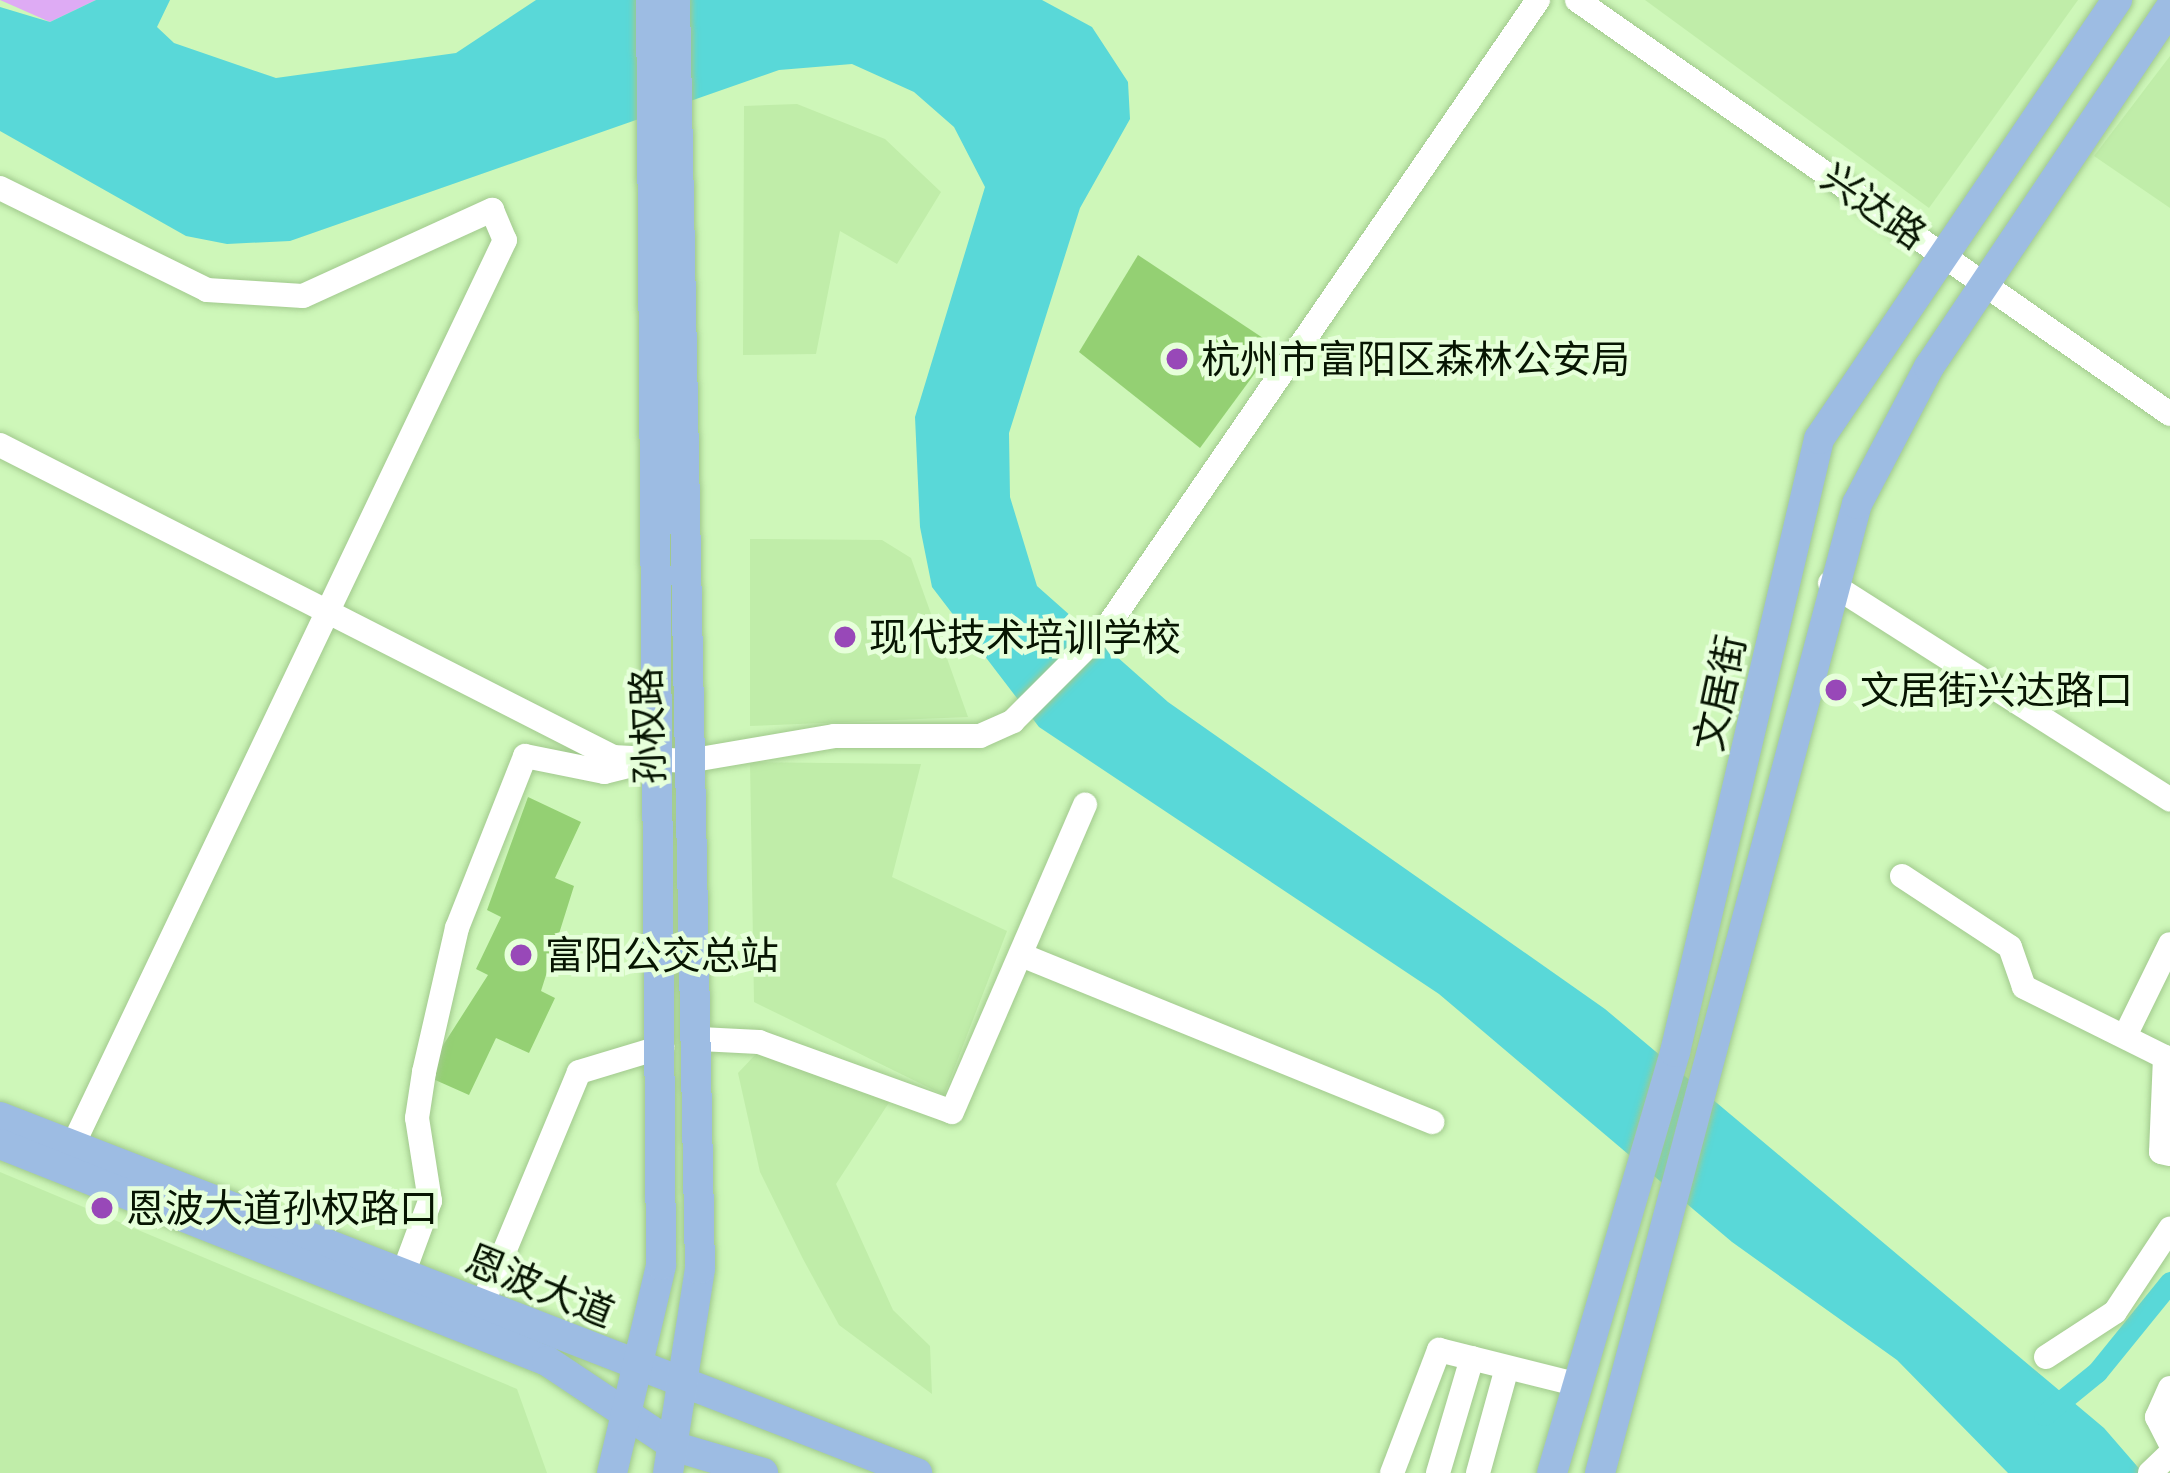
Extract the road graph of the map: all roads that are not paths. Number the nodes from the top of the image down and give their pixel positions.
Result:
1 (651, 0) edge
2 (675, 0) edge
3 (1538, 0) edge
4 (1577, 0) edge
5 (2117, 0) edge
6 (2170, 8) edge
7 (664, 134) junction
8 (0, 188) edge
9 (1942, 253) junction
10 (1984, 283) junction
11 (2170, 414) edge
12 (0, 445) edge
13 (1830, 584) junction
14 (333, 609) junction
15 (651, 760) junction
16 (688, 761) junction
17 (2170, 800) edge
18 (1085, 804) dead end
19 (1902, 876) dead end
20 (2170, 944) edge
21 (1021, 955) junction
22 (2126, 1034) junction
23 (700, 1039) junction
24 (662, 1047) junction
25 (0, 1117) edge
26 (1432, 1122) dead end
27 (0, 1144) edge
28 (73, 1145) junction
29 (2170, 1154) edge
30 (2170, 1229) edge
31 (404, 1274) junction
32 (482, 1305) junction
33 (2046, 1357) dead end
34 (1472, 1358) junction
35 (1507, 1368) junction
36 (641, 1369) junction
37 (1575, 1384) junction
38 (2170, 1388) edge
39 (688, 1389) junction
40 (630, 1418) junction
41 (2162, 1459) edge
42 (679, 1464) edge
43 (612, 1473) edge
44 (763, 1473) edge
45 (917, 1473) edge
46 (1392, 1473) edge
47 (1438, 1473) edge
48 (1478, 1473) edge
49 (1552, 1473) edge
50 (1600, 1473) edge

1 - 7 main road, 孙权路
2 - 7 main road, 孙权路
3 - 16 street
4 - 9 street, 兴达路
5 - 9 main road, 文居街
6 - 10 main road, 文居街
7 - 15 main road, 孙权路
7 - 16 main road, 孙权路
8 - 14 street
9 - 10 street, 兴达路
9 - 37 main road, 文居街
10 - 11 street, 兴达路
10 - 13 main road, 文居街
12 - 14 street
13 - 17 street
13 - 50 main road, 文居街
14 - 15 street
14 - 28 street
15 - 16 street
15 - 24 main road, 孙权路
15 - 31 street
16 - 23 main road, 孙权路
18 - 21 street
19 - 22 street
20 - 22 street
21 - 23 street
21 - 26 street
22 - 29 street
23 - 39 main road, 孙权路
24 - 32 street
24 - 36 main road, 孙权路
25 - 28 main road, 恩波大道
27 - 40 main road, 恩波大道
28 - 31 main road, 恩波大道
30 - 33 street
31 - 32 main road, 恩波大道
32 - 36 main road, 恩波大道
34 - 35 street
34 - 46 street
34 - 47 street
35 - 37 street
35 - 48 street
36 - 39 main road, 恩波大道
36 - 40 main road, 孙权路
37 - 49 main road, 文居街
38 - 41 street
39 - 42 main road, 孙权路
39 - 45 main road, 恩波大道
40 - 42 main road, 恩波大道
40 - 43 main road, 孙权路
42 - 44 main road, 恩波大道

